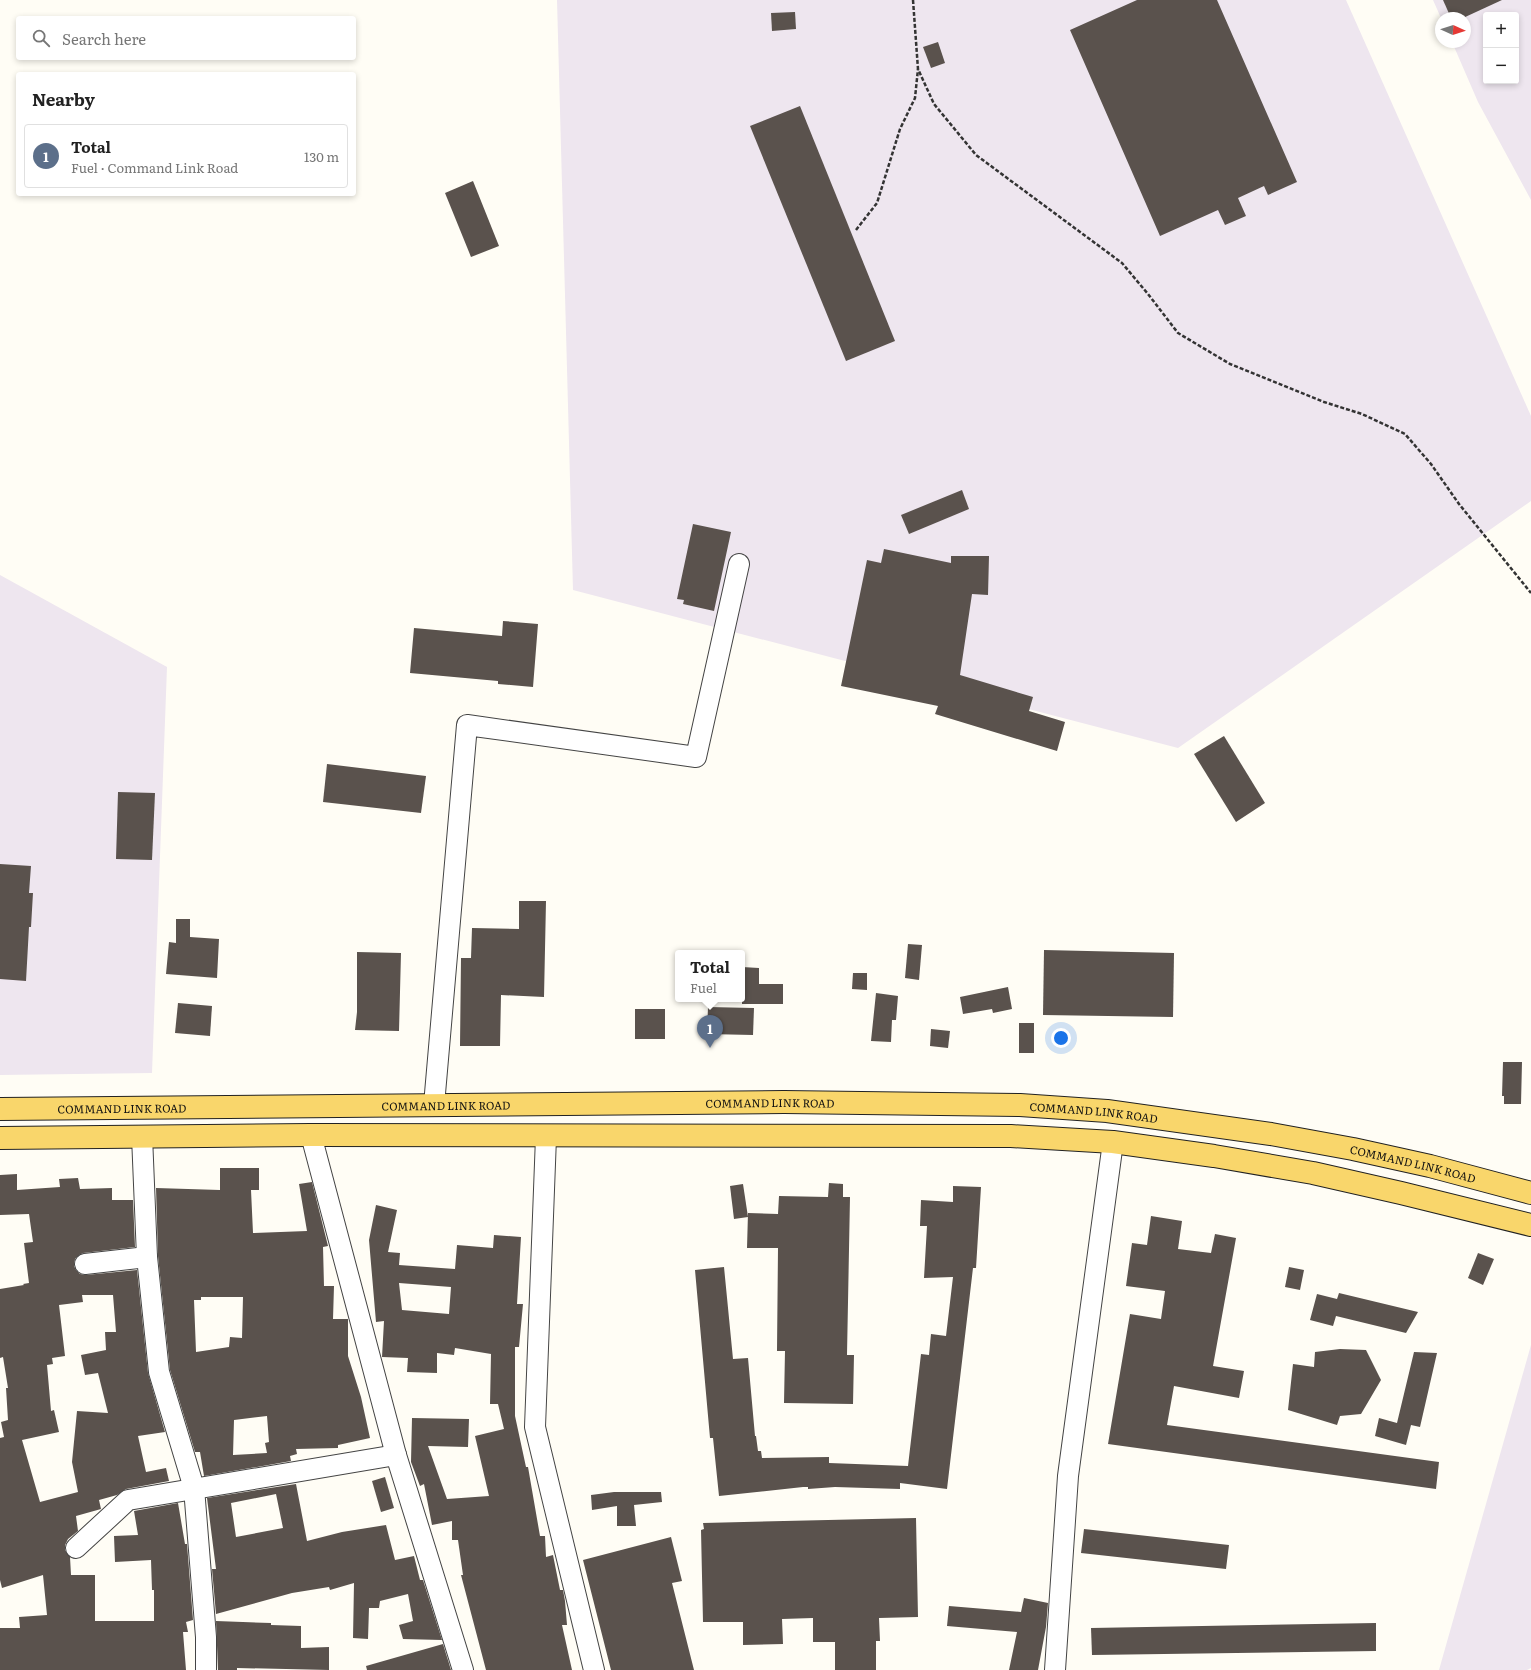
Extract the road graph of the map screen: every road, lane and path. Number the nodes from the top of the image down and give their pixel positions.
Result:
1 (913, 0) edge
2 (918, 69) junction
3 (856, 230) dead end
4 (739, 564) dead end
5 (1531, 593) edge
6 (434, 1105) junction
7 (0, 1109) edge
8 (142, 1136) junction
9 (311, 1136) junction
10 (546, 1137) junction
11 (0, 1138) edge
12 (1113, 1142) junction
13 (1531, 1193) edge
14 (1531, 1225) edge
15 (147, 1257) junction
16 (85, 1264) dead end
17 (396, 1455) junction
18 (194, 1488) junction
19 (76, 1548) dead end
20 (206, 1670) edge
21 (463, 1670) edge
22 (594, 1670) edge
23 (1055, 1670) edge

1 - 2 path
2 - 3 path
2 - 5 path
4 - 6 street
6 - 7 main road, COMMAND LINK ROAD
6 - 13 main road, COMMAND LINK ROAD
8 - 9 main road
8 - 11 main road
8 - 15 street
9 - 10 main road
9 - 17 street
10 - 12 main road
10 - 22 street
12 - 14 main road
12 - 23 street
15 - 16 street
15 - 18 street
17 - 18 street
17 - 21 street
18 - 19 street
18 - 20 street

